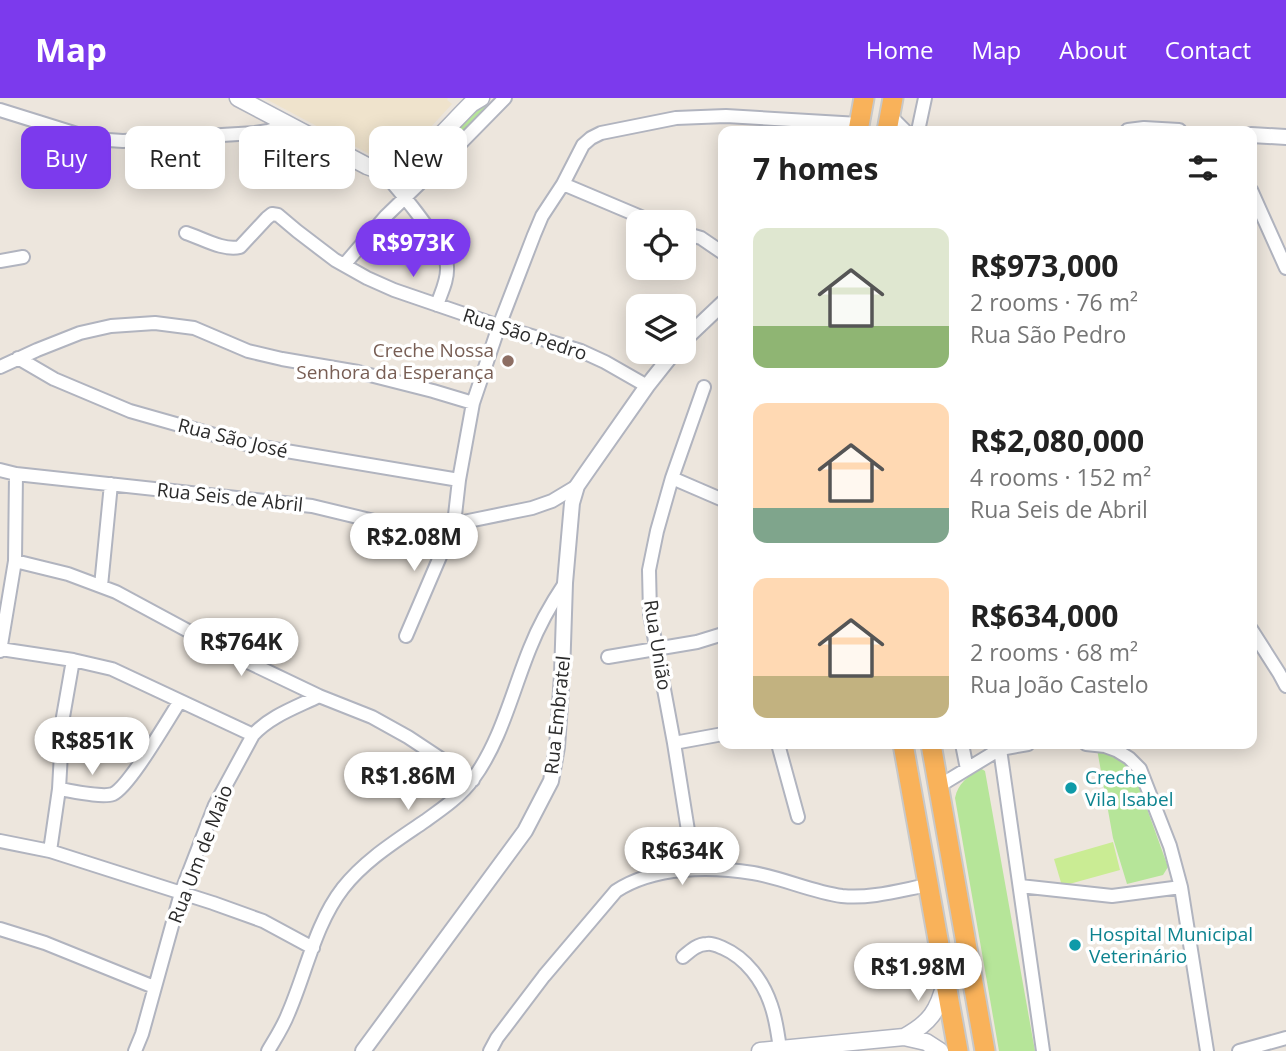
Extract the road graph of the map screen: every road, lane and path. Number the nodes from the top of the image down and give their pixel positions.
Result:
1 (238, 98) edge
2 (481, 98) edge
3 (505, 98) edge
4 (864, 98) edge
5 (925, 98) edge
6 (0, 110) edge
7 (288, 125) junction
8 (449, 126) edge
9 (836, 126) edge
10 (858, 126) edge
11 (920, 126) edge
12 (1257, 135) edge
13 (1286, 137) edge
14 (369, 167) edge
15 (563, 184) junction
16 (397, 189) edge
17 (405, 198) junction
18 (1257, 204) edge
19 (626, 211) edge
20 (186, 233) dead end
21 (696, 237) edge
22 (718, 249) edge
23 (23, 257) dead end
24 (0, 261) edge
25 (344, 265) junction
26 (1286, 268) edge
27 (438, 305) junction
28 (718, 308) edge
29 (499, 326) junction
30 (696, 329) edge
31 (18, 358) junction
32 (664, 364) edge
33 (0, 367) edge
34 (647, 386) junction
35 (704, 387) dead end
36 (473, 403) junction
37 (0, 470) edge
38 (16, 474) junction
39 (672, 478) junction
40 (459, 480) junction
41 (111, 484) junction
42 (578, 486) junction
43 (718, 498) edge
44 (454, 524) junction
45 (15, 561) junction
46 (565, 583) junction
47 (101, 586) junction
48 (406, 636) dead end
49 (718, 636) edge
50 (1257, 638) edge
51 (656, 649) junction
52 (0, 650) edge
53 (608, 657) dead end
54 (73, 660) junction
55 (1286, 686) edge
56 (319, 696) junction
57 (180, 701) junction
58 (253, 735) junction
59 (718, 735) edge
60 (674, 743) junction
61 (779, 749) edge
62 (904, 749) edge
63 (933, 749) edge
64 (963, 749) edge
65 (1005, 749) edge
66 (1113, 749) edge
67 (1000, 750) junction
68 (967, 769) junction
69 (473, 780) junction
70 (939, 786) junction
71 (59, 789) junction
72 (798, 817) dead end
73 (0, 841) edge
74 (50, 852) junction
75 (694, 869) junction
76 (928, 885) junction
77 (1020, 886) junction
78 (1181, 887) junction
79 (181, 893) junction
80 (0, 929) edge
81 (313, 948) junction
82 (683, 957) dead end
83 (945, 981) junction
84 (154, 987) junction
85 (1286, 1038) edge
86 (896, 1042) edge
87 (780, 1049) junction
88 (135, 1051) edge
89 (268, 1051) edge
90 (363, 1051) edge
91 (490, 1051) edge
92 (760, 1051) edge
93 (940, 1051) edge
94 (958, 1051) edge
95 (985, 1051) edge
96 (1043, 1051) edge
97 (1208, 1051) edge
98 (1239, 1051) edge

1 - 7 main road
2 - 8 main road
3 - 17 street
4 - 10 highway
5 - 11 street
6 - 7 street
7 - 14 main road
9 - 15 street
12 - 13 street
15 - 19 street
15 - 29 street
16 - 17 street
17 - 25 street
17 - 27 street
18 - 26 street
20 - 25 street, Rua São Pedro
21 - 22 street
23 - 24 street
25 - 27 street, Rua São Pedro
27 - 29 street, Rua São Pedro
28 - 30 street
29 - 34 street, Rua São Pedro
29 - 36 street
31 - 33 street
31 - 36 street
31 - 40 street, Rua São José
32 - 34 street, Rua Embratel
34 - 42 street, Rua Embratel
35 - 39 street, Rua União
36 - 40 street
37 - 38 street, Rua Seis de Abril
38 - 41 street, Rua Seis de Abril
38 - 45 street
39 - 43 street
39 - 51 street, Rua União
40 - 44 street
41 - 44 street, Rua Seis de Abril
41 - 47 street
42 - 44 street, Rua Seis de Abril
42 - 46 street, Rua Embratel
44 - 48 street
45 - 47 street
45 - 52 street
46 - 69 street
46 - 90 street, Rua Embratel
47 - 56 street
49 - 51 street
50 - 55 street
51 - 53 street
51 - 60 street, Rua União
52 - 54 street
54 - 57 street
54 - 71 street
56 - 58 street, Rua Um de Maio
56 - 69 street
57 - 58 street
57 - 71 street
58 - 79 street, Rua Um de Maio
59 - 60 street
60 - 75 street, Rua União
61 - 72 street
62 - 76 highway
63 - 70 highway
64 - 68 street
65 - 67 street
66 - 78 street
67 - 68 street
67 - 77 street
68 - 70 street
69 - 81 street
70 - 95 highway
71 - 74 street
73 - 74 street
74 - 79 street
75 - 76 street
75 - 91 street
76 - 83 highway
77 - 78 street
77 - 96 street
78 - 97 street
79 - 81 street
79 - 84 street, Rua Um de Maio
80 - 84 street
81 - 89 street
82 - 87 street
83 - 86 main road
83 - 94 highway
84 - 88 street, Rua Um de Maio
85 - 98 street
86 - 87 main road
86 - 93 main road
87 - 92 main road

